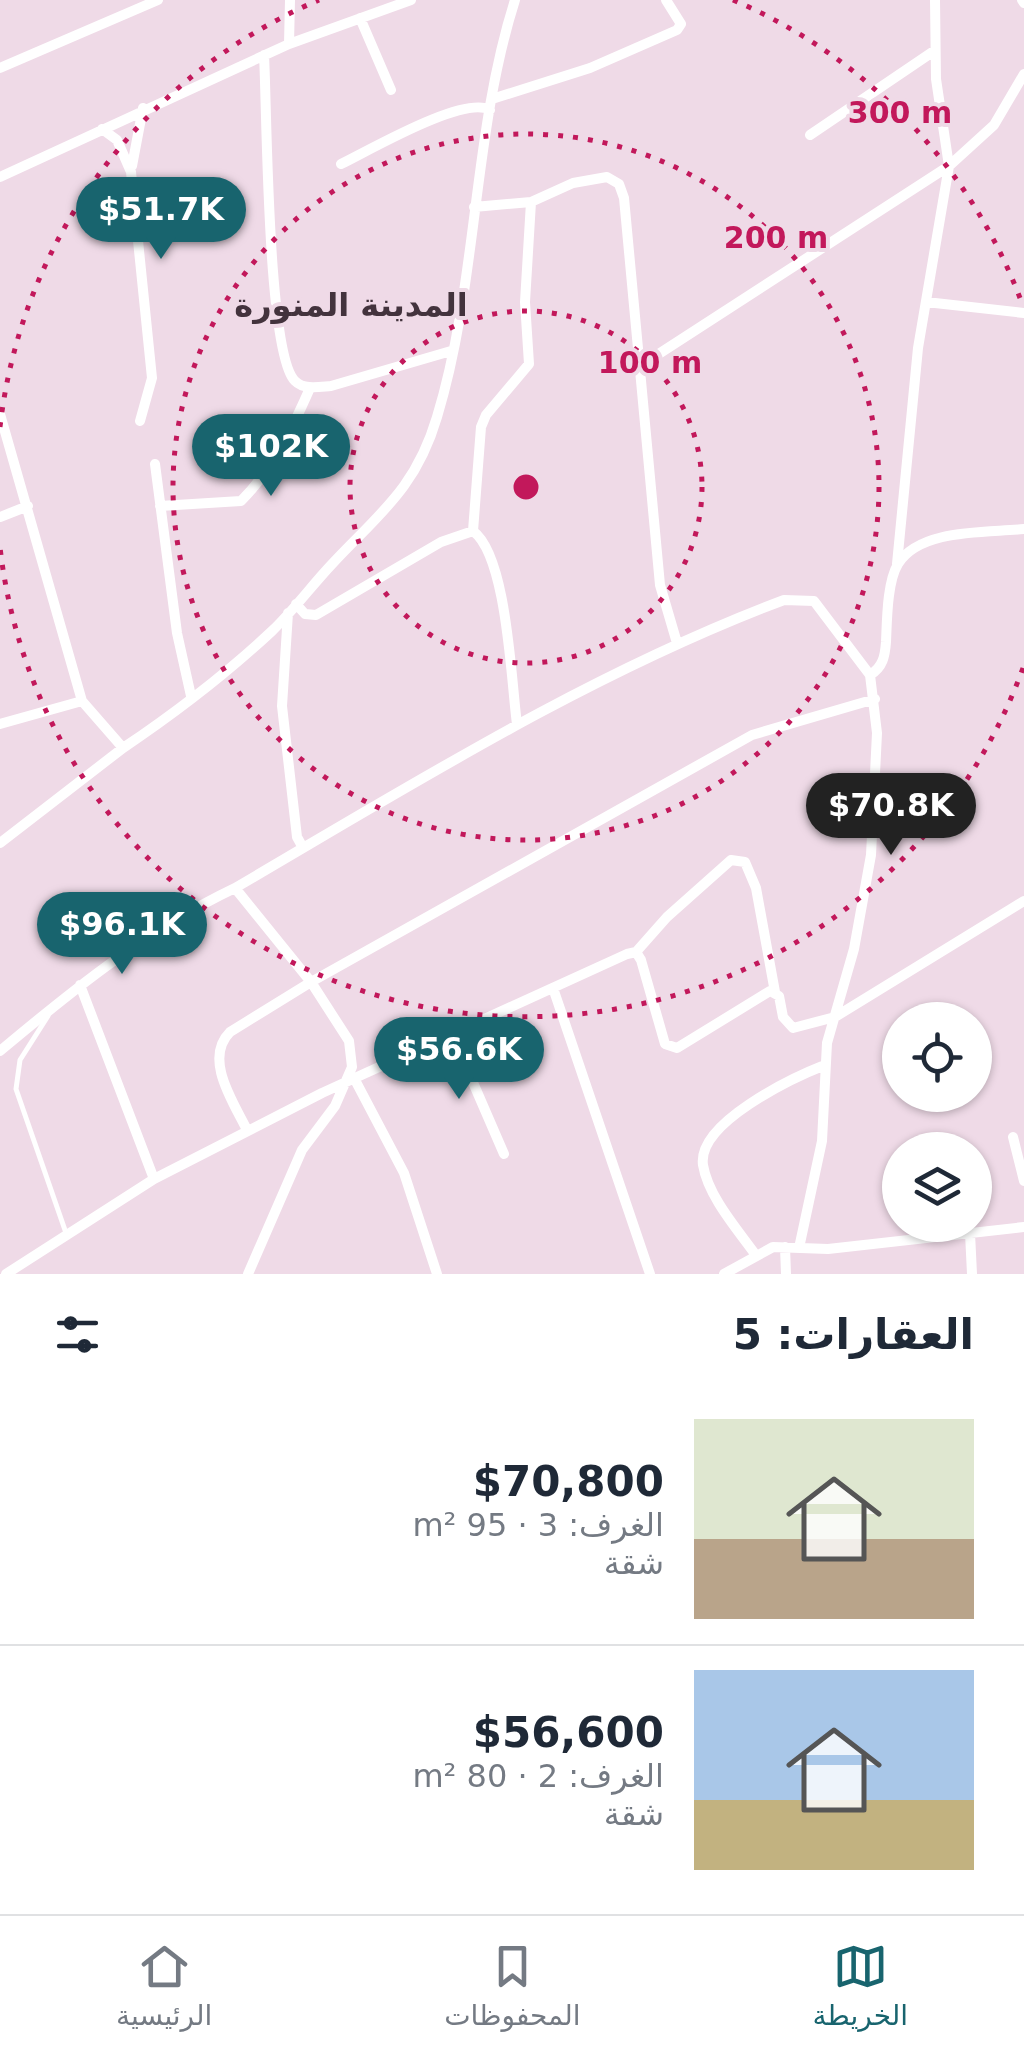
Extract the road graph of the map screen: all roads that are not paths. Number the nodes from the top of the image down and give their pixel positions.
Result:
1 (158, 0) edge
2 (290, 0) edge
3 (410, 0) edge
4 (514, 0) edge
5 (666, 0) edge
6 (935, 0) edge
7 (360, 18) junction
8 (289, 44) junction
9 (934, 51) junction
10 (264, 55) junction
11 (0, 68) edge
12 (1024, 74) edge
13 (391, 90) dead end
14 (492, 105) junction
15 (144, 108) junction
16 (102, 129) junction
17 (810, 135) dead end
18 (341, 164) dead end
19 (949, 166) junction
20 (131, 172) junction
21 (0, 177) edge
22 (531, 202) junction
23 (474, 207) junction
24 (926, 302) junction
25 (1024, 314) edge
26 (452, 351) junction
27 (637, 368) junction
28 (310, 388) junction
29 (0, 414) edge
30 (140, 421) dead end
31 (155, 464) dead end
32 (28, 506) junction
33 (160, 506) junction
34 (0, 516) edge
35 (1024, 529) edge
36 (473, 530) junction
37 (896, 565) junction
38 (292, 608) junction
39 (677, 643) junction
40 (870, 676) junction
41 (191, 696) junction
42 (875, 699) junction
43 (82, 701) junction
44 (0, 724) edge
45 (517, 724) junction
46 (123, 748) junction
47 (0, 844) edge
48 (302, 846) junction
49 (235, 888) junction
50 (1024, 901) edge
51 (636, 952) junction
52 (311, 982) junction
53 (80, 985) junction
54 (553, 988) junction
55 (775, 992) junction
56 (55, 1005) junction
57 (835, 1017) junction
58 (452, 1034) junction
59 (0, 1051) edge
60 (825, 1065) junction
61 (350, 1080) junction
62 (247, 1130) junction
63 (1013, 1136) dead end
64 (504, 1154) dead end
65 (154, 1179) junction
66 (1024, 1181) edge
67 (1024, 1227) edge
68 (992, 1231) edge
69 (66, 1234) junction
70 (882, 1241) edge
71 (970, 1242) edge
72 (784, 1247) junction
73 (799, 1248) junction
74 (754, 1254) junction
75 (6, 1274) edge
76 (248, 1274) edge
77 (437, 1274) edge
78 (650, 1274) edge
79 (724, 1274) edge
80 (786, 1274) edge
81 (972, 1274) edge

1 - 11 street
2 - 8 street
3 - 7 street
4 - 14 street
5 - 14 street
6 - 9 street
7 - 8 street
7 - 13 street
8 - 10 street
9 - 17 street
9 - 19 street
10 - 15 street
10 - 28 street
12 - 19 street
14 - 18 street
14 - 23 street
15 - 16 street
15 - 20 street
16 - 20 street
16 - 21 street
19 - 24 street
19 - 27 street
20 - 30 street
22 - 23 street
22 - 27 street
22 - 36 street
23 - 26 street
24 - 25 street
24 - 37 street
26 - 28 street
26 - 38 street
27 - 39 street
28 - 33 street
29 - 32 street
31 - 33 street
32 - 34 street
32 - 43 street
33 - 41 street
35 - 37 street
36 - 38 street
36 - 45 street
37 - 40 street
38 - 41 street
38 - 48 street
39 - 40 street
39 - 45 street
40 - 42 street
41 - 46 street
42 - 52 street
42 - 57 street
43 - 44 street
43 - 46 street
45 - 48 street
46 - 47 street
48 - 49 street
49 - 52 street
49 - 53 street
50 - 57 street
51 - 54 street
51 - 55 street
51 - 55 street
52 - 61 street
52 - 62 street
53 - 56 street
53 - 65 street
54 - 58 street
54 - 78 street
55 - 57 street
56 - 59 street
56 - 69 lane
57 - 60 street
58 - 61 street
58 - 64 street
60 - 73 street
60 - 74 street
61 - 62 street
61 - 76 street
61 - 77 street
62 - 65 street
63 - 66 street
65 - 69 street
67 - 68 street
69 - 75 street
70 - 73 street
71 - 81 street
72 - 73 street
72 - 74 street
72 - 80 street
74 - 79 street

